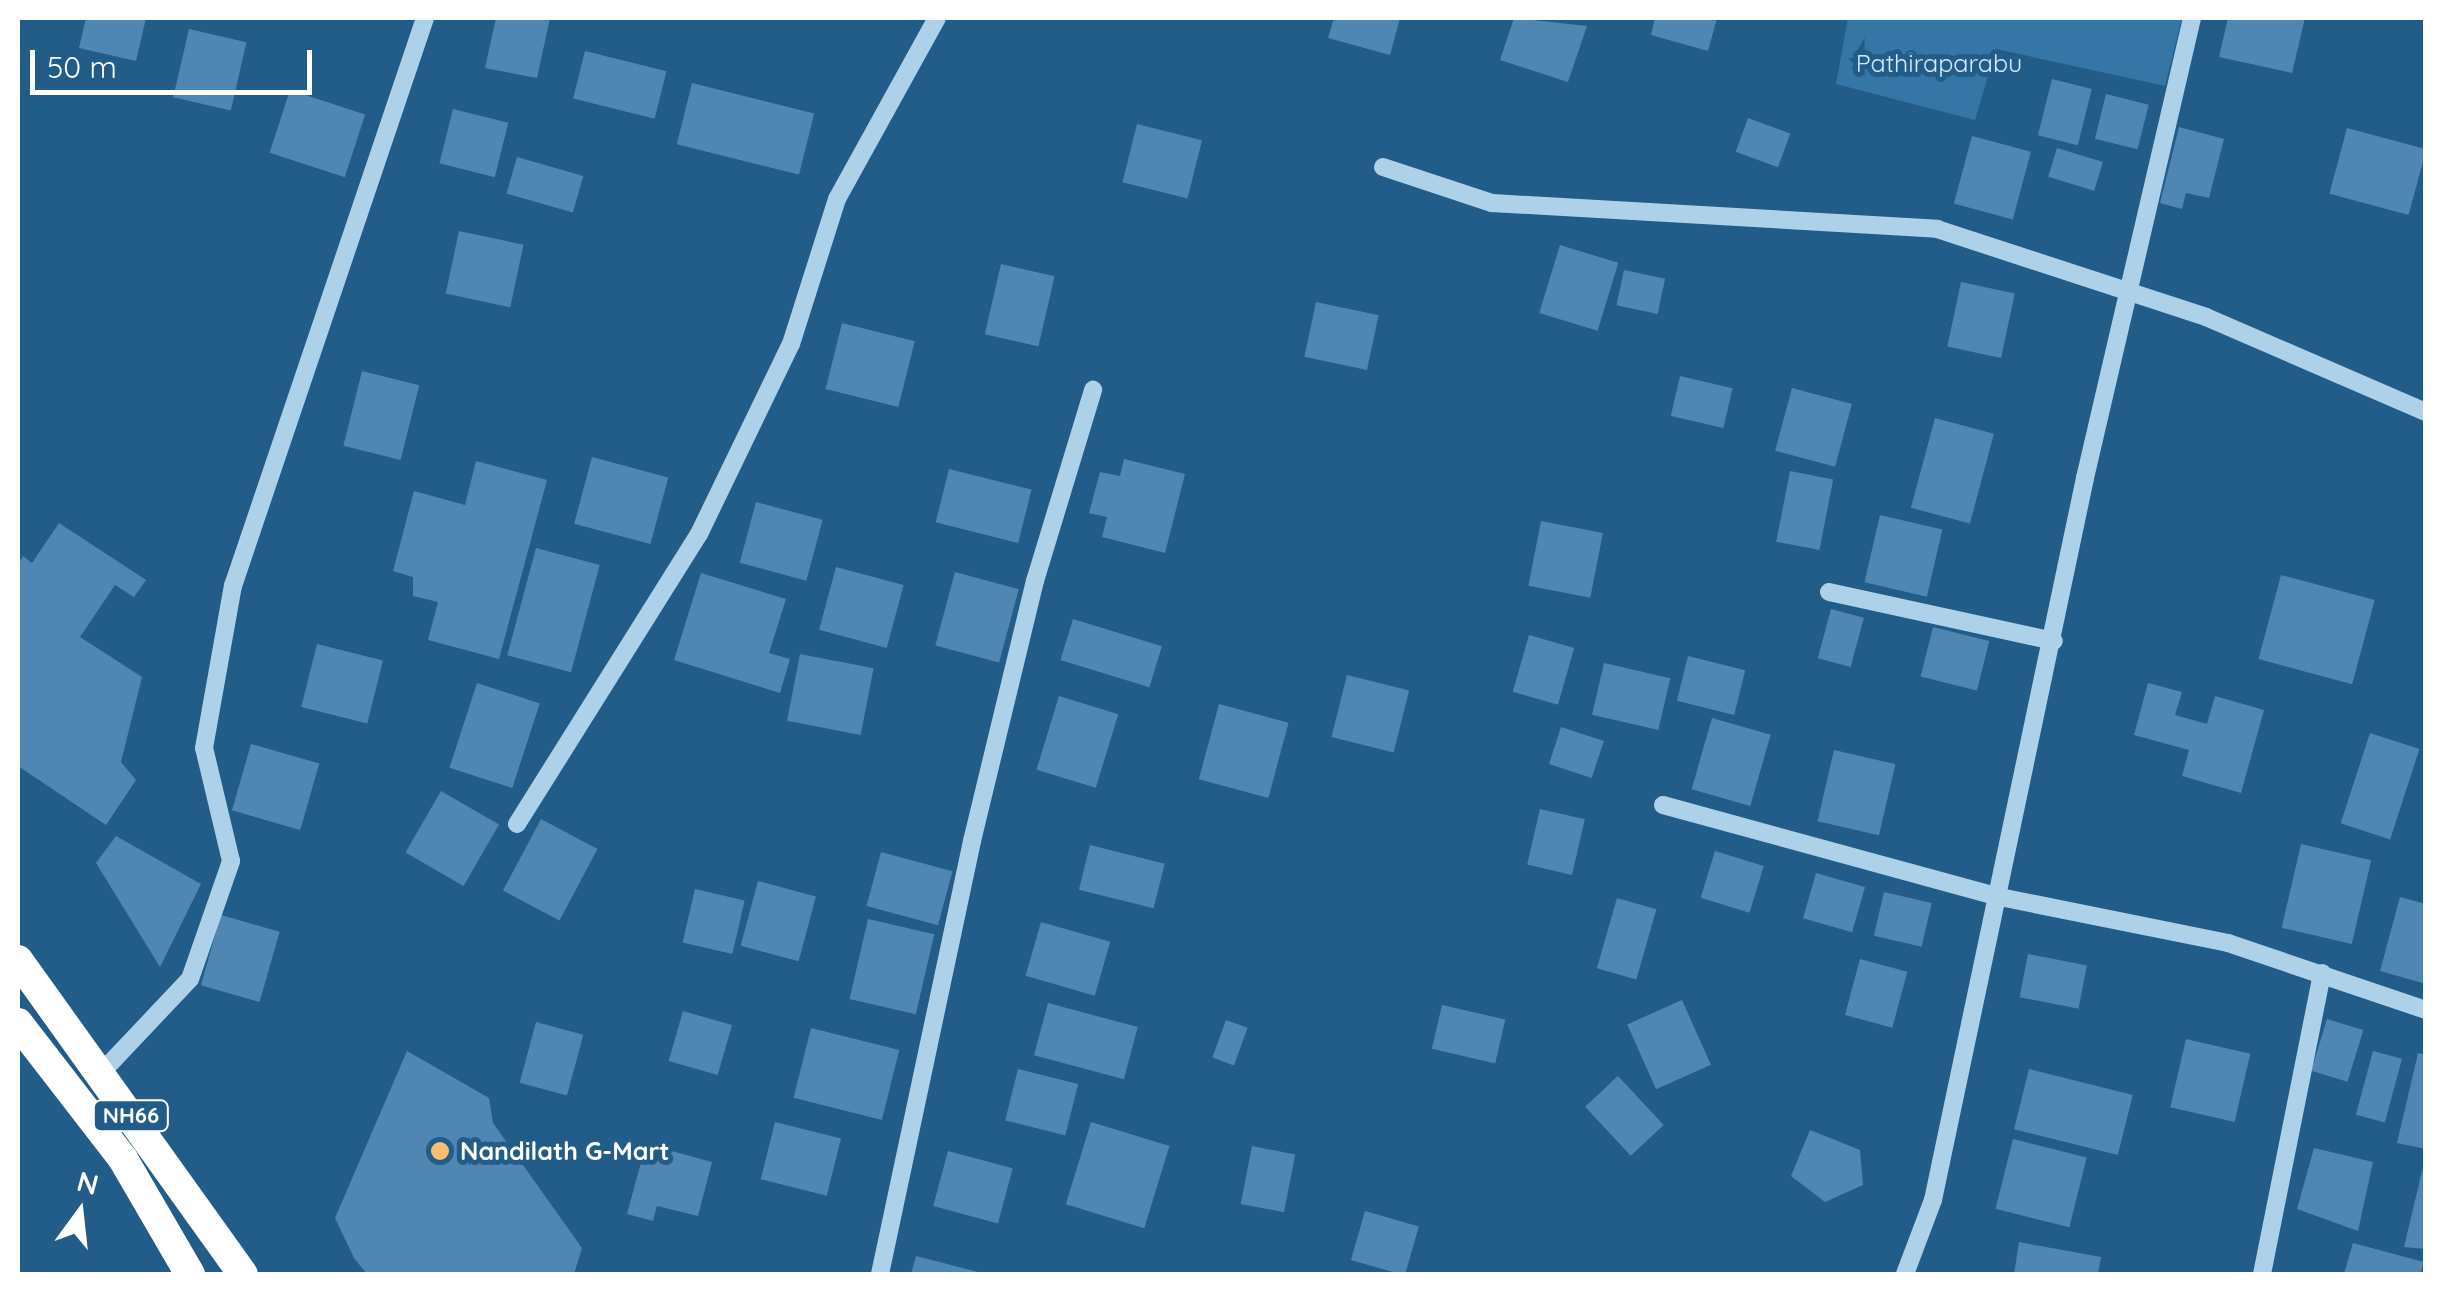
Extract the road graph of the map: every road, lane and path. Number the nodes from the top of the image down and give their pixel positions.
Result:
1 (426, 18) edge
2 (937, 18) edge
3 (2192, 18) edge
4 (1383, 168) dead end
5 (2126, 290) junction
6 (1092, 390) dead end
7 (2426, 412) edge
8 (1829, 592) dead end
9 (2054, 641) junction
10 (1662, 804) dead end
11 (517, 824) dead end
12 (1996, 896) junction
13 (18, 960) edge
14 (2322, 974) junction
15 (2426, 1010) edge
16 (18, 1023) edge
17 (101, 1074) junction
18 (190, 1274) edge
19 (243, 1274) edge
20 (880, 1274) edge
21 (1905, 1274) edge
22 (2262, 1274) edge

1 - 17 street
2 - 11 street
3 - 5 street
4 - 5 street
5 - 7 street
5 - 9 street
6 - 20 street
8 - 9 street
9 - 12 street
10 - 12 street
12 - 14 street
12 - 21 street
13 - 17 highway, NH66
14 - 15 street
14 - 22 street
16 - 18 highway
17 - 19 highway, NH66

